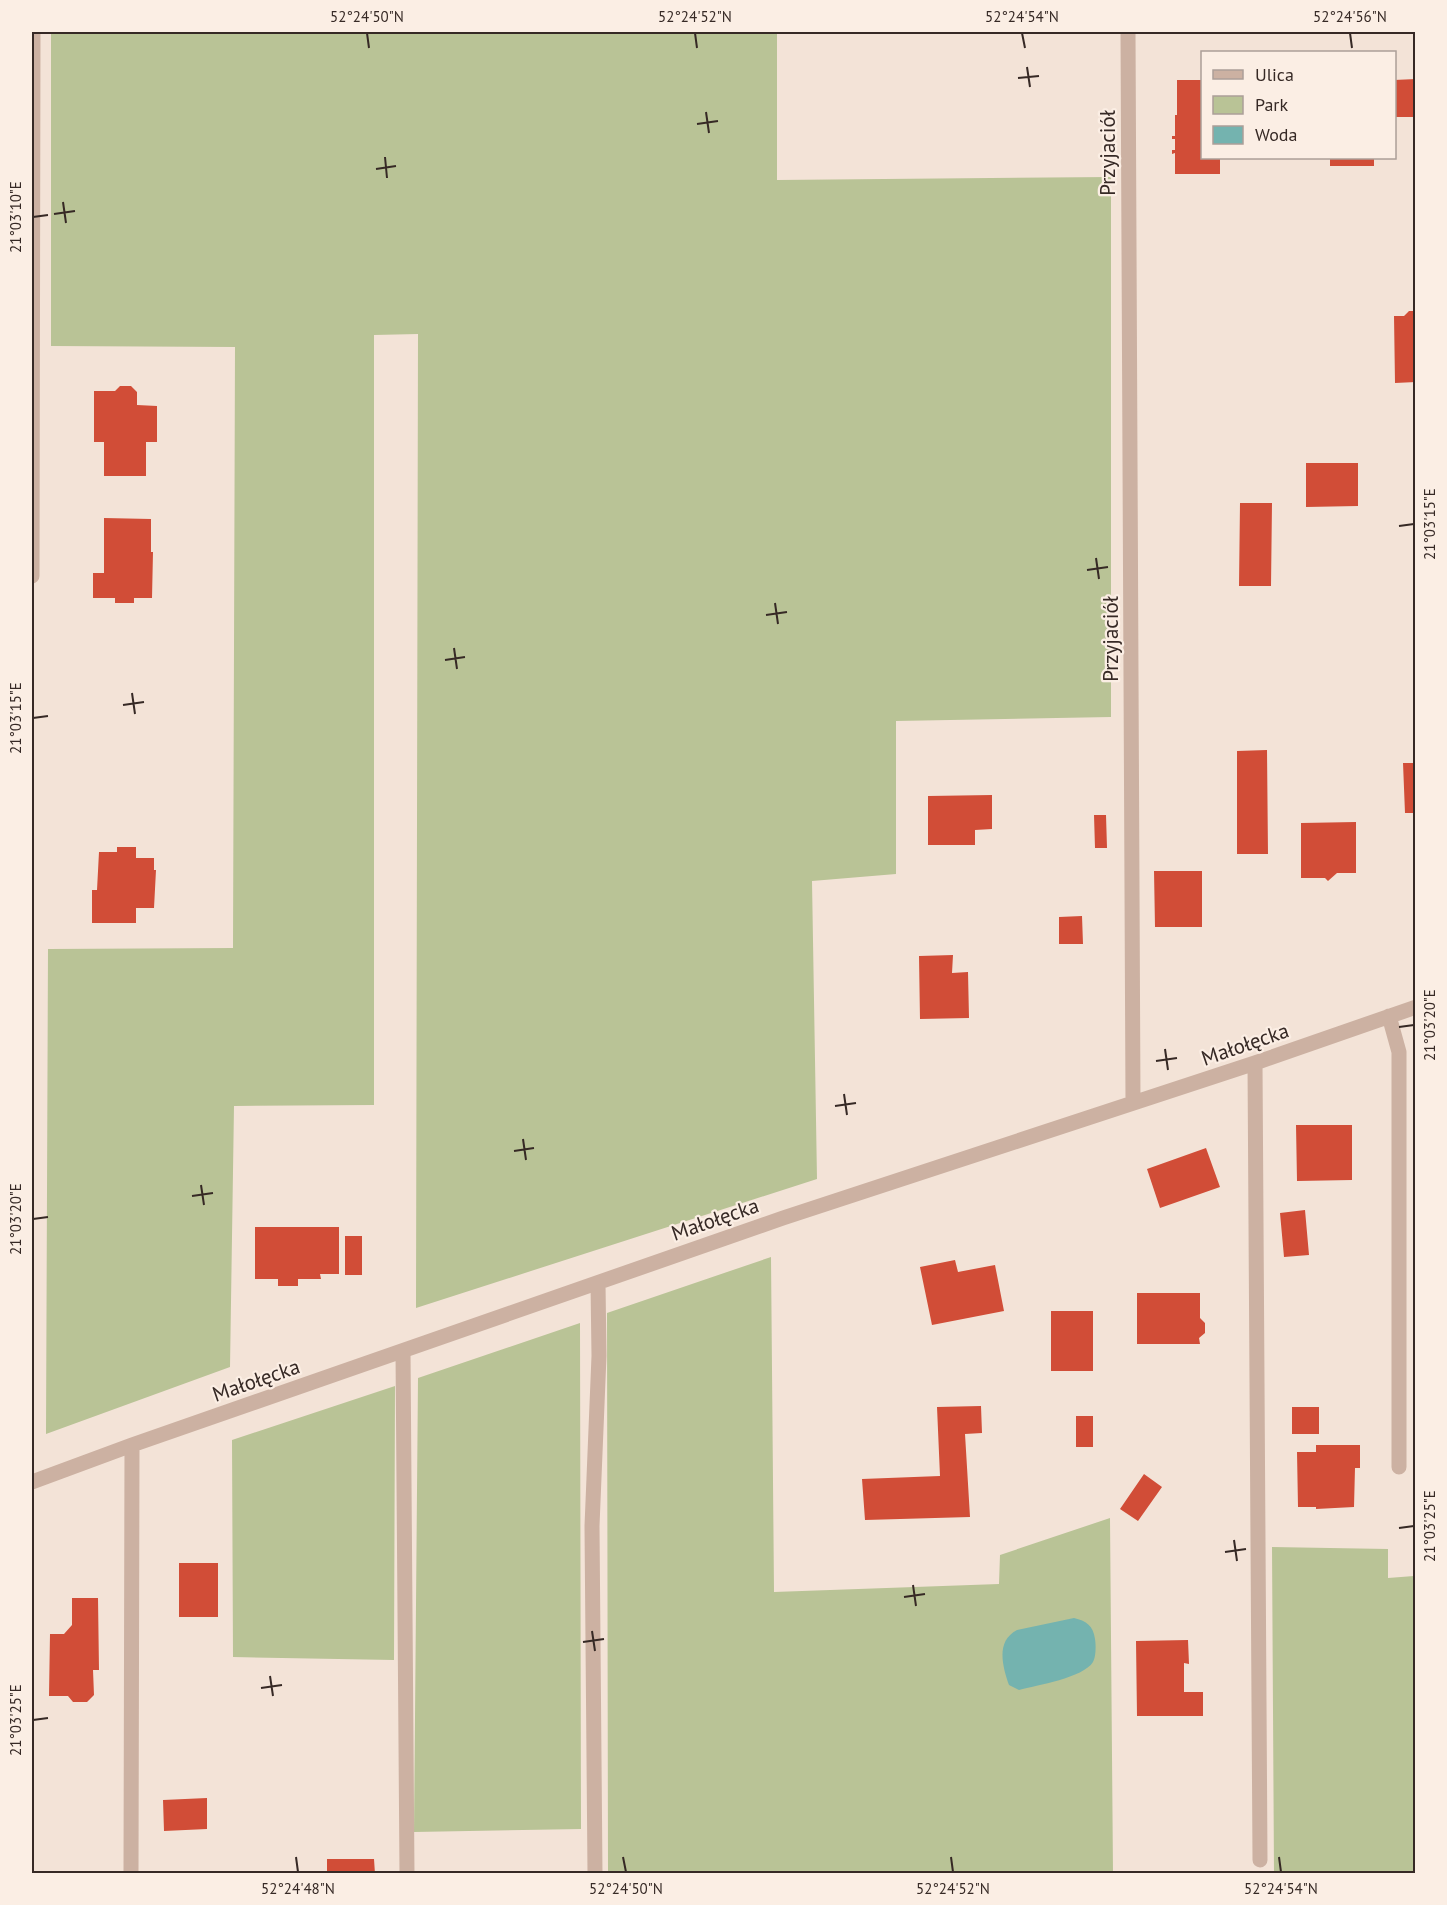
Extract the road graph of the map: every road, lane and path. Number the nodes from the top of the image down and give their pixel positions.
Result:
1 (33, 32) edge
2 (1128, 32) edge
3 (32, 576) edge
4 (1416, 1007) edge
5 (1389, 1016) junction
6 (1255, 1064) junction
7 (1133, 1103) junction
8 (598, 1283) junction
9 (403, 1351) junction
10 (132, 1445) junction
11 (1399, 1467) dead end
12 (32, 1482) edge
13 (1260, 1860) dead end
14 (131, 1874) edge
15 (407, 1874) edge
16 (595, 1874) edge

1 - 3 street
2 - 7 street, Przyjaciół
4 - 5 street, Małołęcka
5 - 6 street, Małołęcka
5 - 11 street
6 - 7 street, Małołęcka
6 - 13 street
7 - 8 street, Małołęcka
8 - 9 street, Małołęcka
8 - 16 street
9 - 10 street, Małołęcka
9 - 15 street
10 - 12 street, Małołęcka
10 - 14 street

